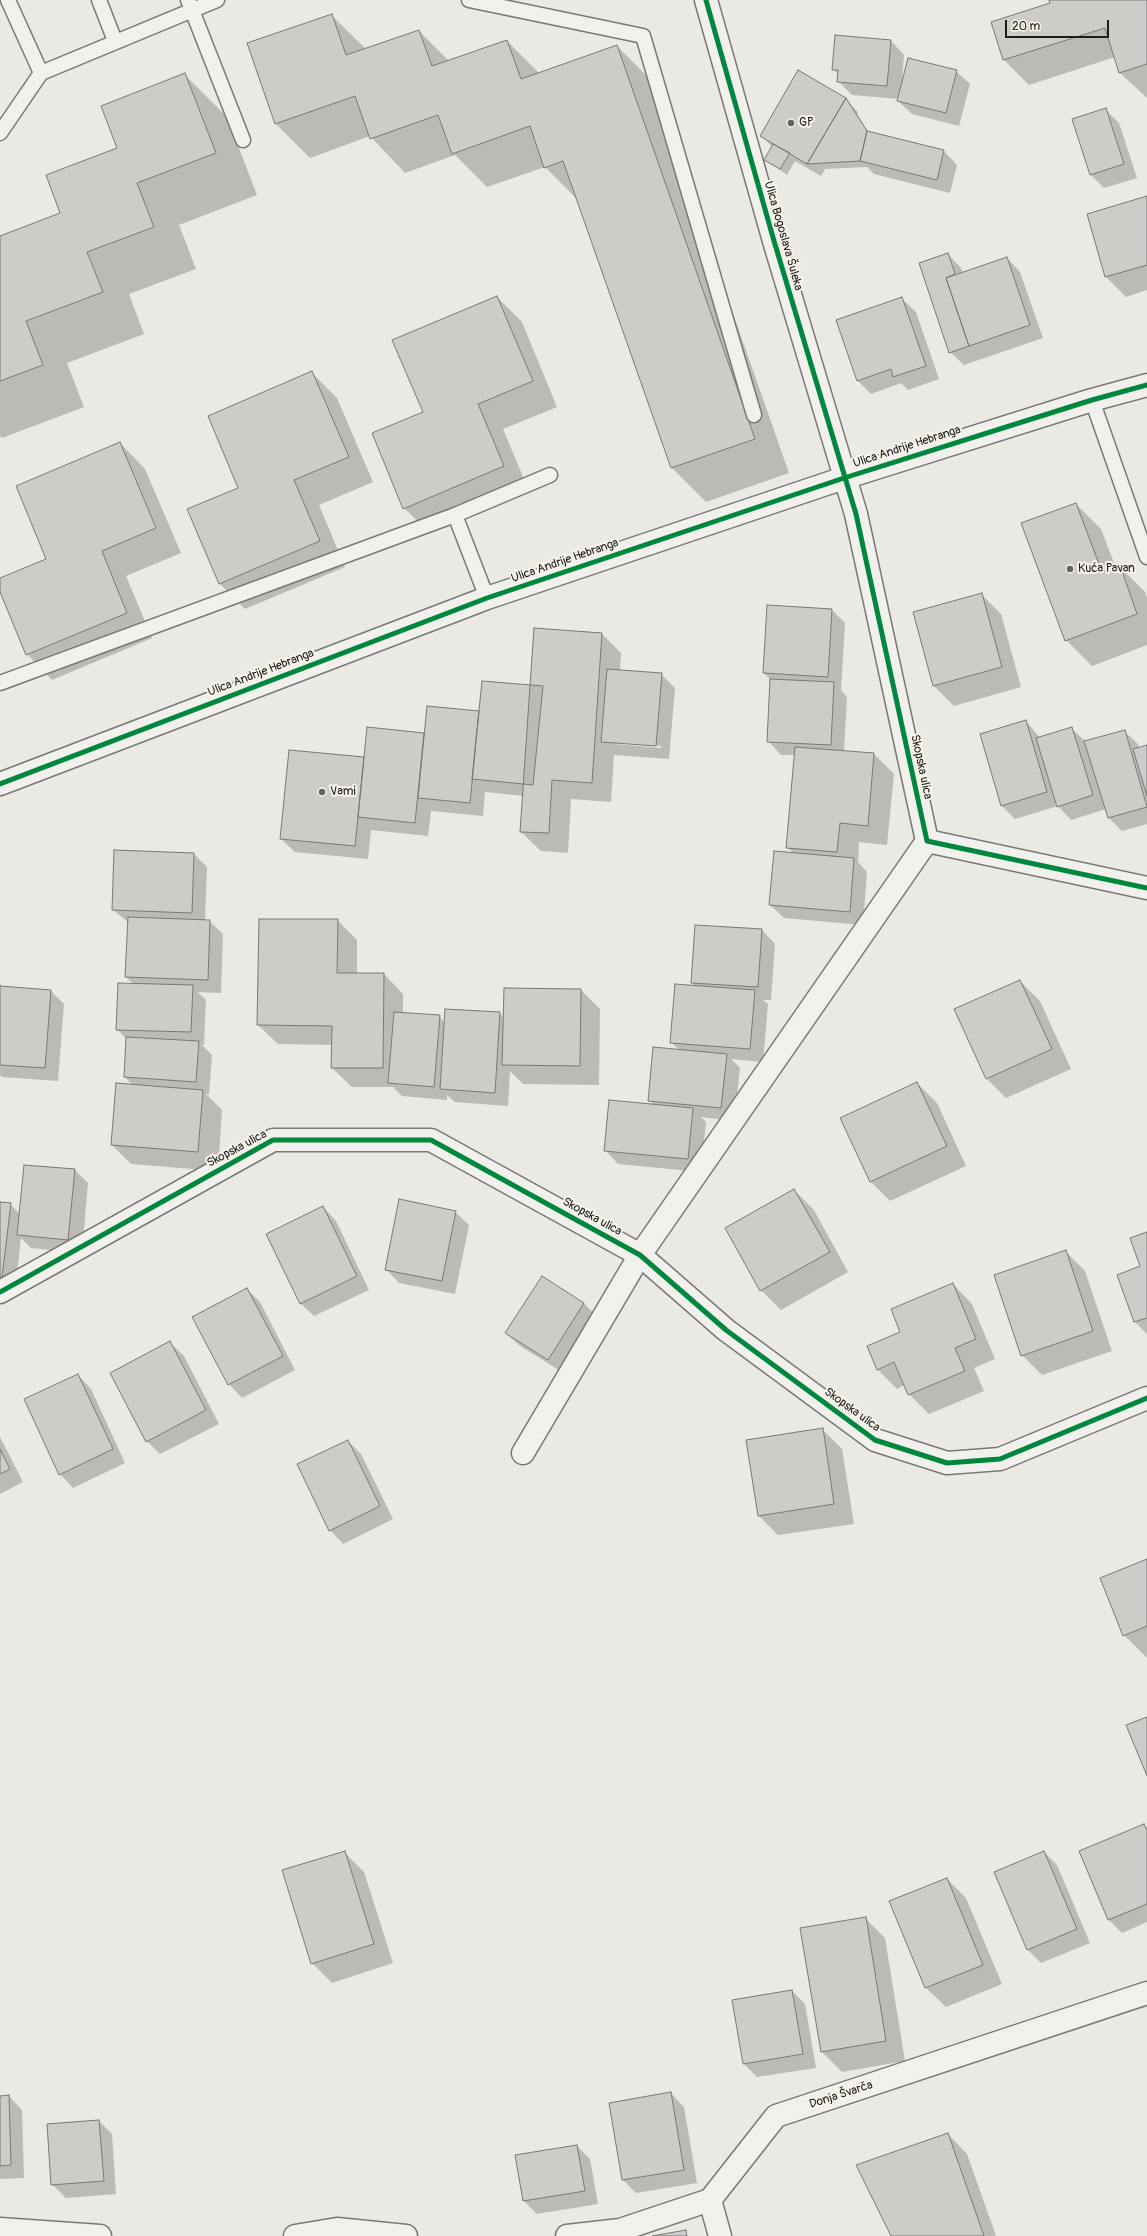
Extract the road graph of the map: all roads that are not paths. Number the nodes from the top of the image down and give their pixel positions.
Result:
1 (8, 0) edge
2 (99, 0) edge
3 (217, 0) edge
4 (706, 0) edge
5 (478, 1) edge
6 (190, 5) edge
7 (115, 41) junction
8 (41, 73) junction
9 (0, 133) edge
10 (243, 140) dead end
11 (1147, 385) edge
12 (1092, 400) junction
13 (754, 414) dead end
14 (550, 475) dead end
15 (844, 478) junction
16 (455, 515) junction
17 (1147, 557) edge
18 (487, 598) junction
19 (0, 683) edge
20 (0, 784) edge
21 (927, 841) junction
22 (1147, 888) edge
23 (640, 1255) junction
24 (0, 1292) edge
25 (1147, 1398) edge
26 (523, 1453) dead end
27 (1147, 1993) edge
28 (710, 2200) junction
29 (0, 2229) edge
30 (100, 2236) edge
31 (295, 2236) edge
32 (406, 2236) edge
33 (568, 2236) edge
34 (720, 2236) edge

1 - 8 lane
2 - 7 lane
3 - 6 lane
4 - 15 street, Ulica Bogoslava Šuleka
5 - 13 lane
6 - 7 lane
6 - 10 lane
7 - 8 lane
8 - 9 lane
11 - 12 street, Ulica Andrije Hebranga
12 - 15 street, Ulica Andrije Hebranga
12 - 17 lane
14 - 16 lane
15 - 18 street, Ulica Andrije Hebranga
15 - 21 street, Skopska ulica
16 - 18 lane
16 - 19 lane
18 - 20 street, Ulica Andrije Hebranga
21 - 22 street
21 - 23 street
23 - 24 street, Skopska ulica
23 - 25 street, Skopska ulica
23 - 26 street
27 - 28 street, Donja Švarča
28 - 33 street
28 - 34 street
29 - 30 street
31 - 32 street

